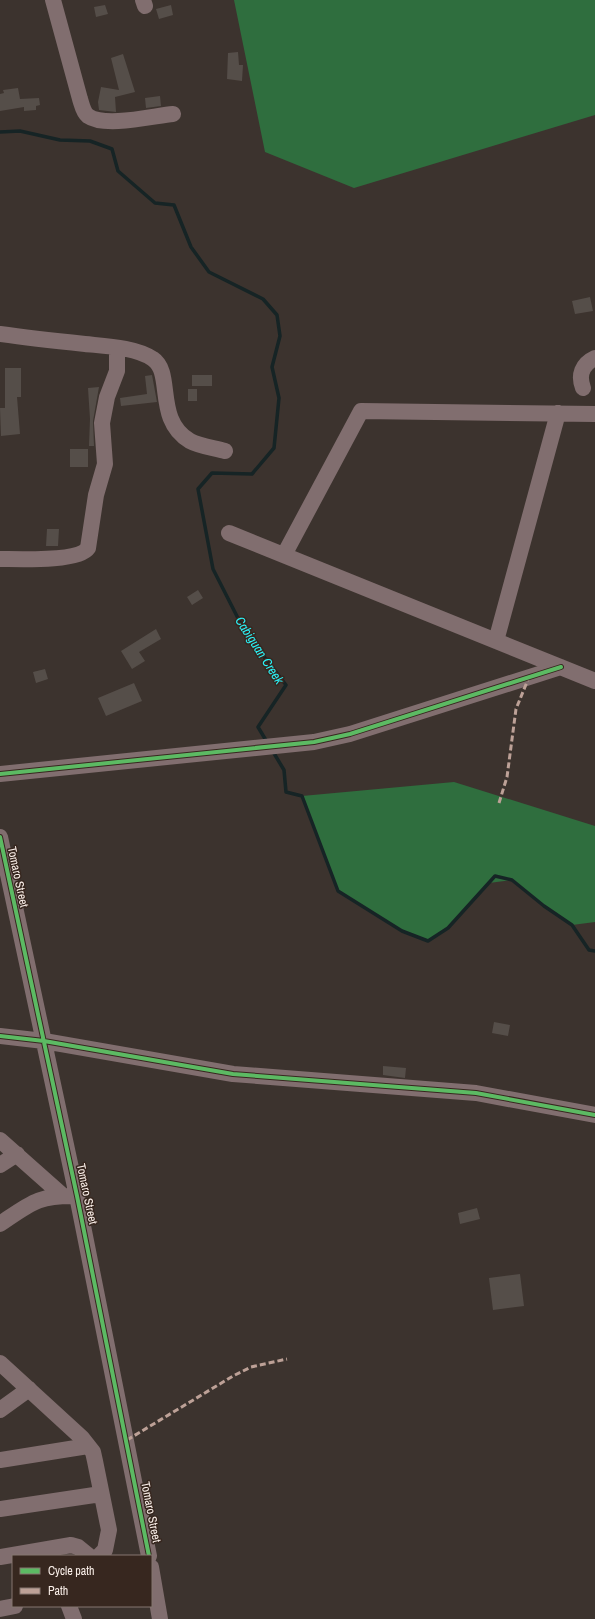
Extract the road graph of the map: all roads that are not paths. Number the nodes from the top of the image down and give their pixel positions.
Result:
1 (53, 0) edge
2 (172, 114) dead end
3 (0, 334) edge
4 (117, 348) junction
5 (595, 358) edge
6 (583, 388) dead end
7 (558, 414) junction
8 (595, 414) edge
9 (225, 451) dead end
10 (229, 533) dead end
11 (284, 556) junction
12 (0, 559) edge
13 (496, 641) junction
14 (561, 667) junction
15 (595, 681) edge
16 (0, 774) edge
17 (0, 837) edge
18 (0, 1036) edge
19 (44, 1042) junction
20 (595, 1115) edge
21 (0, 1140) edge
22 (17, 1154) junction
23 (0, 1165) edge
24 (69, 1196) junction
25 (0, 1224) edge
26 (0, 1363) edge
27 (29, 1389) junction
28 (0, 1410) edge
29 (88, 1446) junction
30 (0, 1460) edge
31 (101, 1494) junction
32 (0, 1509) edge
33 (87, 1555) edge
34 (100, 1555) edge
35 (149, 1555) edge
36 (0, 1557) edge
37 (152, 1576) edge
38 (12, 1607) edge
39 (69, 1607) edge
40 (0, 1609) edge
41 (74, 1619) edge
42 (160, 1619) edge

1 - 2 street
3 - 4 street
4 - 9 street
4 - 12 street
5 - 6 street
7 - 8 street
7 - 11 street
7 - 13 street
10 - 11 street
11 - 13 street
13 - 14 street
14 - 15 street
14 - 16 street
17 - 19 street, Tomaro Street
18 - 19 street
19 - 20 street
19 - 24 street, Tomaro Street
21 - 22 street
22 - 23 street
22 - 24 street
24 - 25 street
24 - 35 street, Tomaro Street
26 - 27 street
27 - 28 street
27 - 29 street
29 - 30 street
29 - 31 street
31 - 32 street
31 - 34 street
33 - 36 street
37 - 42 street
38 - 40 street
39 - 41 street

